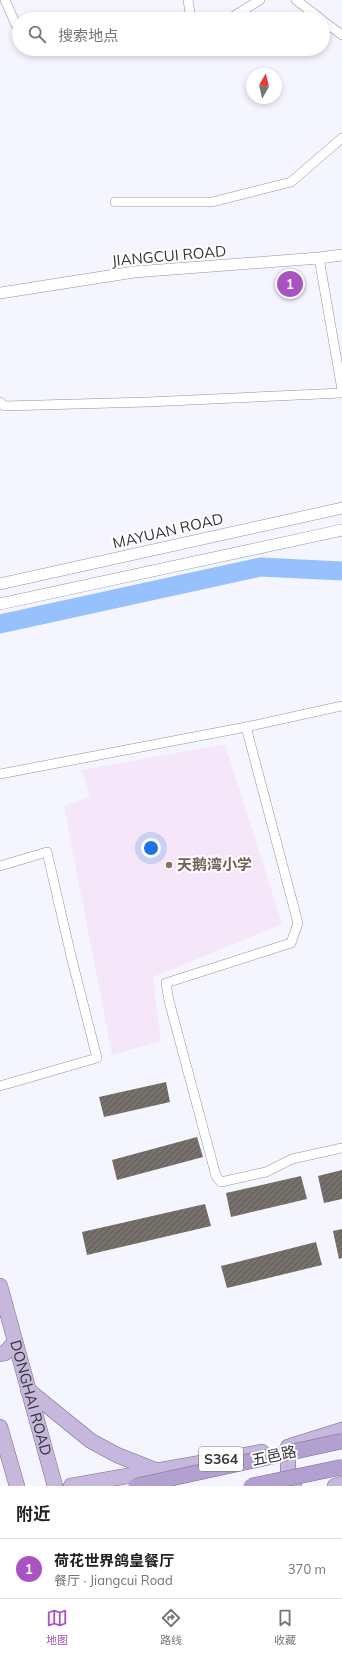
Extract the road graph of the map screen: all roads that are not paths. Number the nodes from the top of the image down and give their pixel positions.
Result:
1 (5, 0) edge
2 (188, 0) edge
3 (260, 0) edge
4 (296, 0) edge
5 (189, 12) edge
6 (240, 12) edge
7 (312, 12) edge
8 (12, 16) edge
9 (330, 26) edge
10 (342, 35) edge
11 (342, 138) edge
12 (115, 202) dead end
13 (342, 255) edge
14 (319, 258) junction
15 (0, 293) edge
16 (342, 390) edge
17 (342, 393) edge
18 (0, 402) edge
19 (342, 508) edge
20 (342, 530) edge
21 (0, 584) edge
22 (0, 604) edge
23 (342, 706) edge
24 (246, 727) junction
25 (0, 774) edge
26 (0, 866) edge
27 (0, 1086) edge
28 (342, 1148) edge
29 (0, 1286) edge
30 (15, 1342) junction
31 (0, 1354) edge
32 (28, 1390) junction
33 (0, 1426) edge
34 (342, 1430) edge
35 (342, 1441) edge
36 (288, 1447) junction
37 (342, 1467) edge
38 (155, 1470) junction
39 (342, 1484) edge
40 (17, 1486) edge
41 (54, 1486) edge
42 (71, 1486) edge
43 (136, 1486) edge
44 (251, 1486) edge
45 (294, 1486) edge
46 (335, 1486) edge

1 - 8 street
2 - 5 street
3 - 6 street
4 - 7 street
9 - 10 street
11 - 12 street
13 - 14 street, JIANGCUI ROAD
14 - 15 street, JIANGCUI ROAD
14 - 16 street
17 - 18 street
19 - 21 street, MAYUAN ROAD
20 - 22 street
23 - 24 street
24 - 25 street
24 - 28 street
26 - 27 street
29 - 30 main road, DONGHAI ROAD
30 - 31 main road
30 - 32 main road, DONGHAI ROAD
32 - 38 main road
32 - 41 main road, DONGHAI ROAD
33 - 40 main road
34 - 36 main road, S364
35 - 43 highway, 五邑路, bridge
36 - 38 main road, S364
36 - 45 main road
37 - 44 highway, 五邑路, bridge
38 - 42 main road, S364
39 - 46 main road

